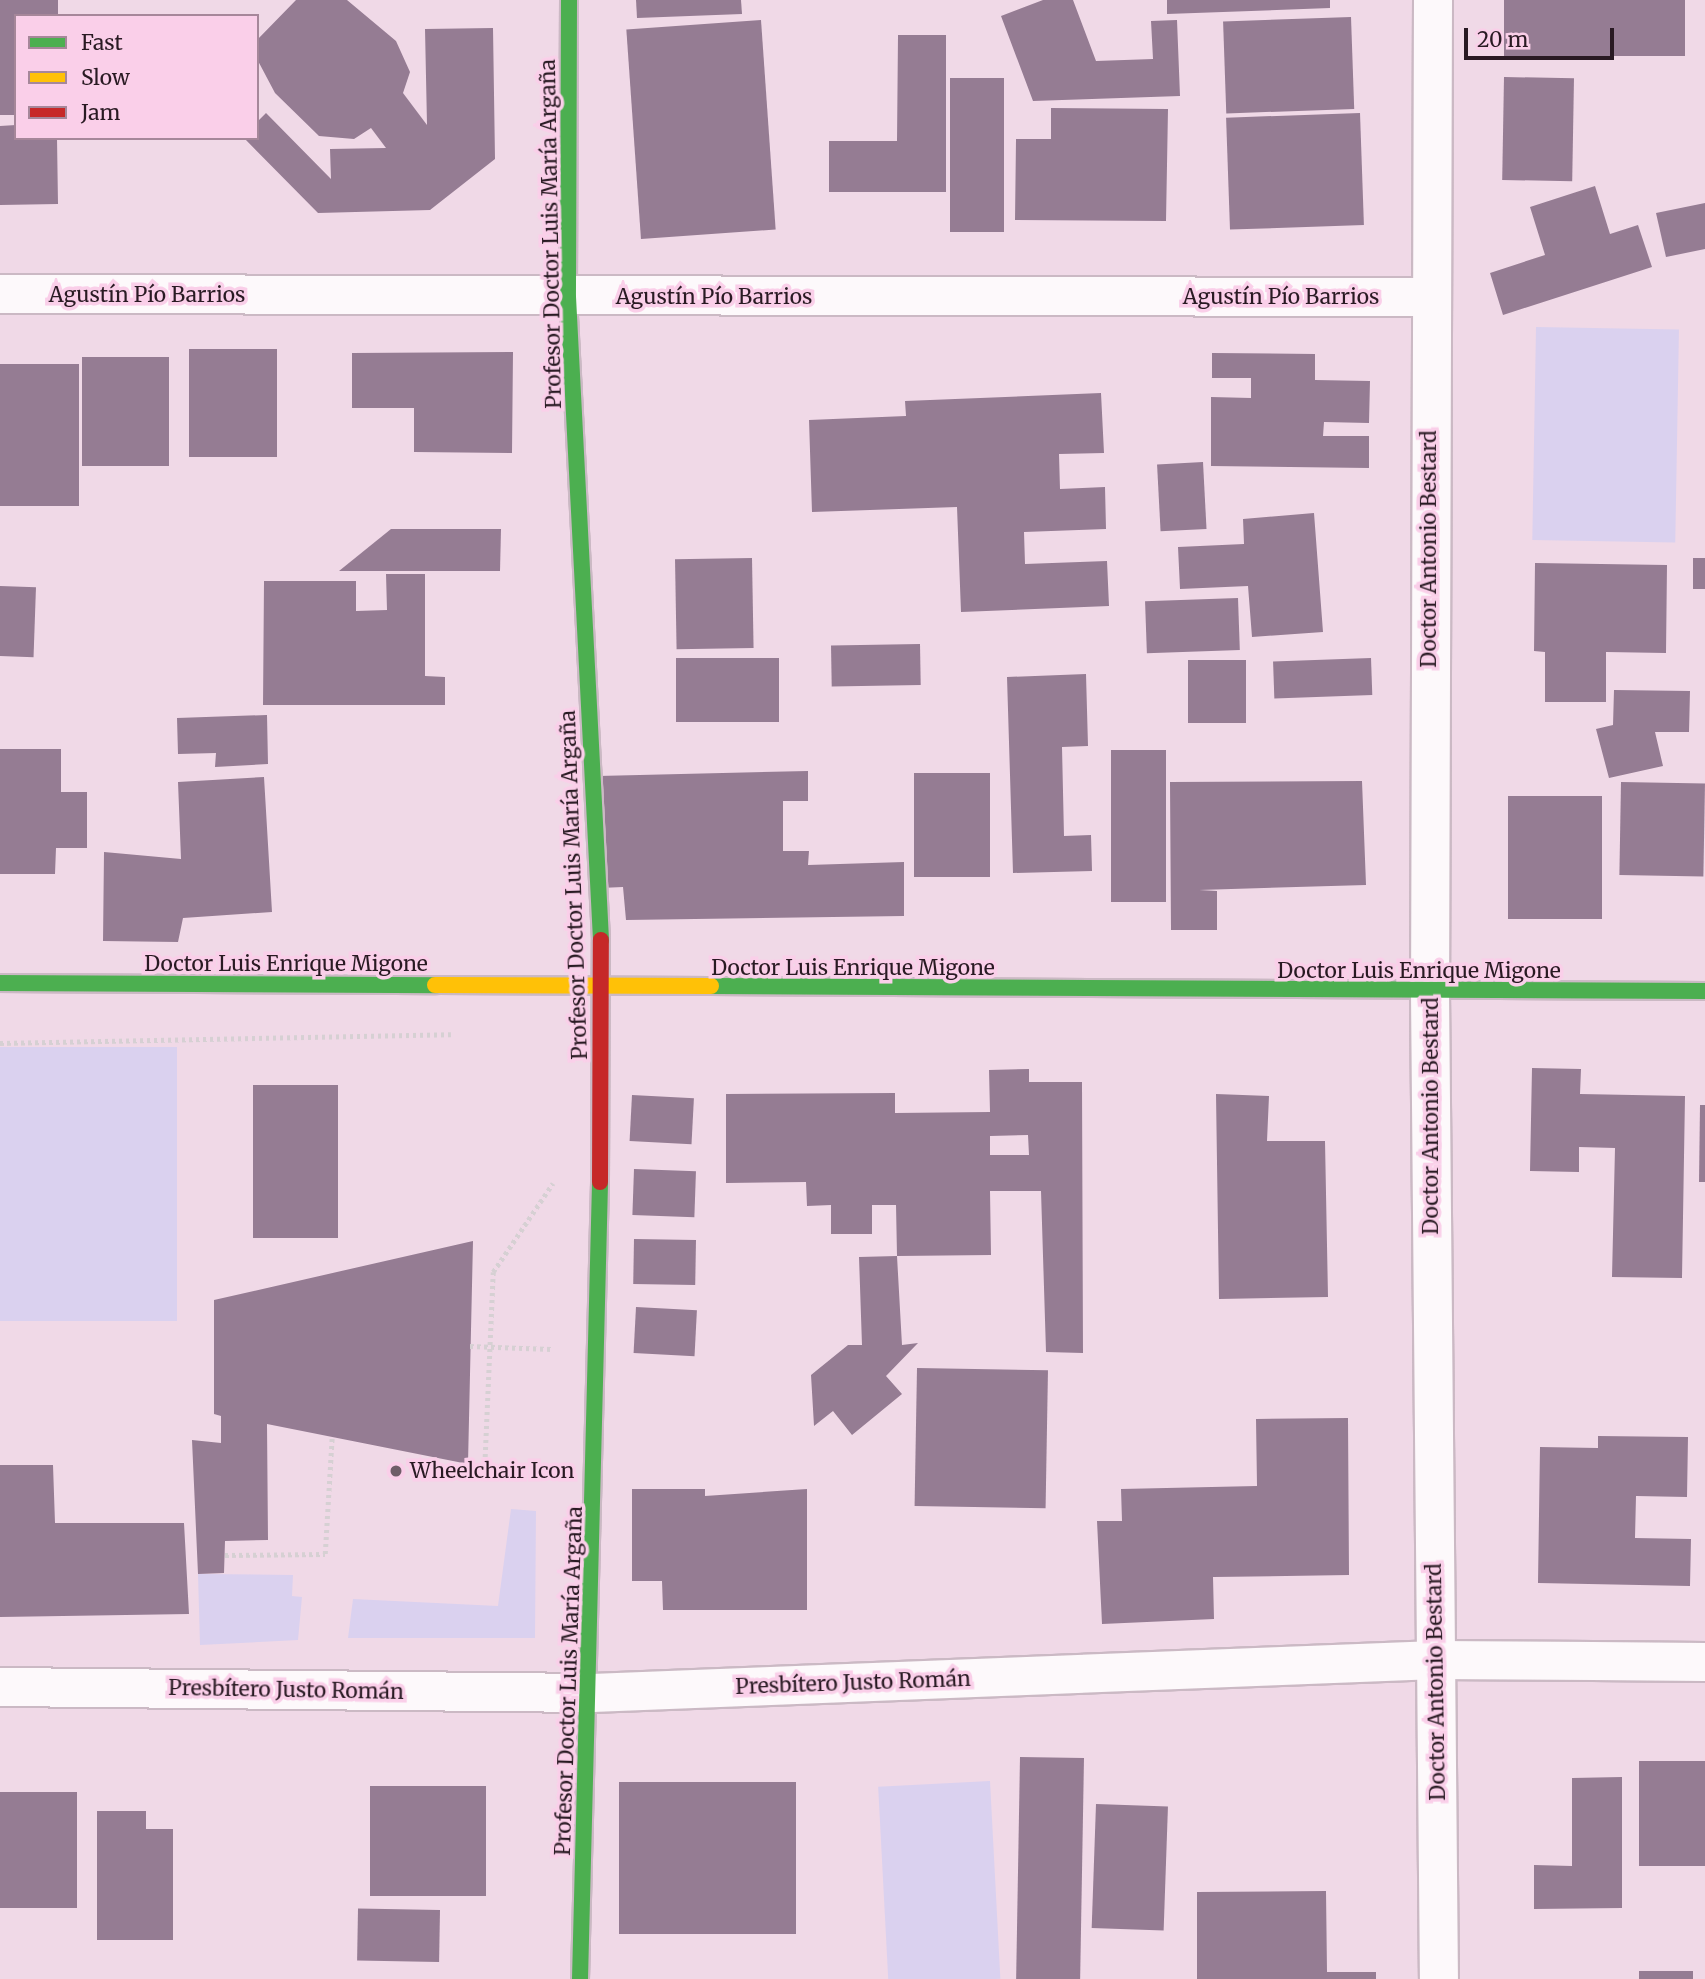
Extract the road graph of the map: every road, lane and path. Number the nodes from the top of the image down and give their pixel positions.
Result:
1 (569, 0) edge
2 (1433, 0) edge
3 (0, 294) edge
4 (568, 297) junction
5 (1429, 298) junction
6 (0, 984) edge
7 (603, 988) junction
8 (1705, 991) edge
9 (1430, 993) junction
10 (466, 1034) dead end
11 (0, 1043) edge
12 (555, 1180) dead end
13 (470, 1346) dead end
14 (491, 1347) junction
15 (552, 1349) dead end
16 (332, 1437) dead end
17 (484, 1478) dead end
18 (225, 1555) dead end
19 (1436, 1660) junction
20 (1705, 1662) edge
21 (0, 1687) edge
22 (592, 1693) junction
23 (580, 1979) edge
24 (1439, 1979) edge

1 - 4 street, Profesor Doctor Luis María Argaña
2 - 5 street, Doctor Antonio Bestard
3 - 4 street, Agustín Pío Barrios
4 - 5 street, Agustín Pío Barrios
4 - 7 street, Profesor Doctor Luis María Argaña
5 - 9 street, Doctor Antonio Bestard
6 - 7 street, Doctor Luis Enrique Migone
7 - 9 street, Doctor Luis Enrique Migone
7 - 22 street, Profesor Doctor Luis María Argaña
8 - 9 street, Doctor Luis Enrique Migone
9 - 19 street, Doctor Antonio Bestard
10 - 11 path
12 - 14 path
13 - 14 path
14 - 15 path
14 - 17 path
16 - 18 path
19 - 20 street, Presbítero Justo Román
19 - 22 street, Presbítero Justo Román
19 - 24 street, Doctor Antonio Bestard
21 - 22 street, Presbítero Justo Román
22 - 23 street, Profesor Doctor Luis María Argaña

